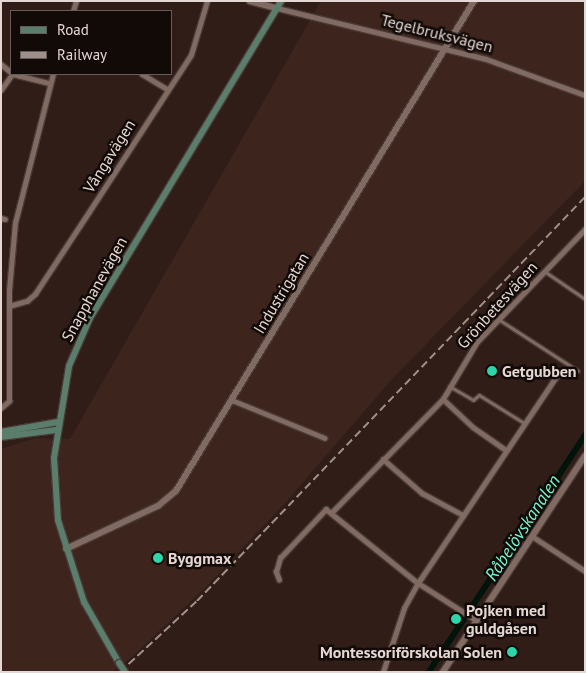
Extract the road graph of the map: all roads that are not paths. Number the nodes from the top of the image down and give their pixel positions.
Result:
1 (207, 1) edge
2 (250, 1) edge
3 (281, 1) edge
4 (474, 1) edge
5 (277, 8) junction
6 (446, 48) junction
7 (11, 75) edge
8 (20, 75) edge
9 (53, 75) edge
10 (144, 75) edge
11 (50, 83) junction
12 (167, 89) junction
13 (1, 90) edge
14 (585, 95) edge
15 (585, 229) edge
16 (544, 271) junction
17 (585, 299) edge
18 (9, 306) junction
19 (498, 319) junction
20 (578, 371) dead end
21 (556, 377) dead end
22 (449, 386) junction
23 (443, 399) junction
24 (232, 400) junction
25 (3, 407) edge
26 (58, 422) junction
27 (524, 423) junction
28 (56, 430) junction
29 (1, 432) edge
30 (1, 437) edge
31 (325, 438) dead end
32 (506, 450) junction
33 (585, 456) edge
34 (383, 459) junction
35 (332, 512) junction
36 (463, 515) junction
37 (532, 536) junction
38 (66, 549) junction
39 (585, 571) edge
40 (279, 580) dead end
41 (418, 583) junction
42 (476, 620) junction
43 (125, 672) edge
44 (383, 672) edge
45 (443, 672) edge

1 - 12 street, Vångavägen
2 - 5 street, Tegelbruksvägen
3 - 5 main road, Snapphanevägen
4 - 6 street, Industrigatan
5 - 6 street, Tegelbruksvägen
5 - 26 main road, Snapphanevägen
6 - 14 street, Tegelbruksvägen
6 - 24 street, Industrigatan
7 - 13 street
8 - 11 street
9 - 11 street
10 - 12 street
11 - 18 street
12 - 18 street, Vångavägen
15 - 16 street, Grönbetesvägen
16 - 17 street
16 - 19 street, Grönbetesvägen
18 - 25 street
19 - 20 street
19 - 22 street, Grönbetesvägen
21 - 27 street
22 - 23 street, Grönbetesvägen
22 - 27 street
23 - 32 street
23 - 34 street, Grönbetesvägen
24 - 31 street
24 - 38 street, Industrigatan
26 - 28 main road, Snapphanevägen
26 - 29 main road
27 - 32 street
28 - 30 main road
28 - 38 main road, Snapphanevägen
32 - 36 street
33 - 37 street
34 - 35 street, Grönbetesvägen
34 - 36 street
35 - 40 street
35 - 41 street
36 - 41 street
37 - 39 street
37 - 42 street
38 - 43 main road, Snapphanevägen, bridge
41 - 42 street
41 - 44 street
42 - 45 street

